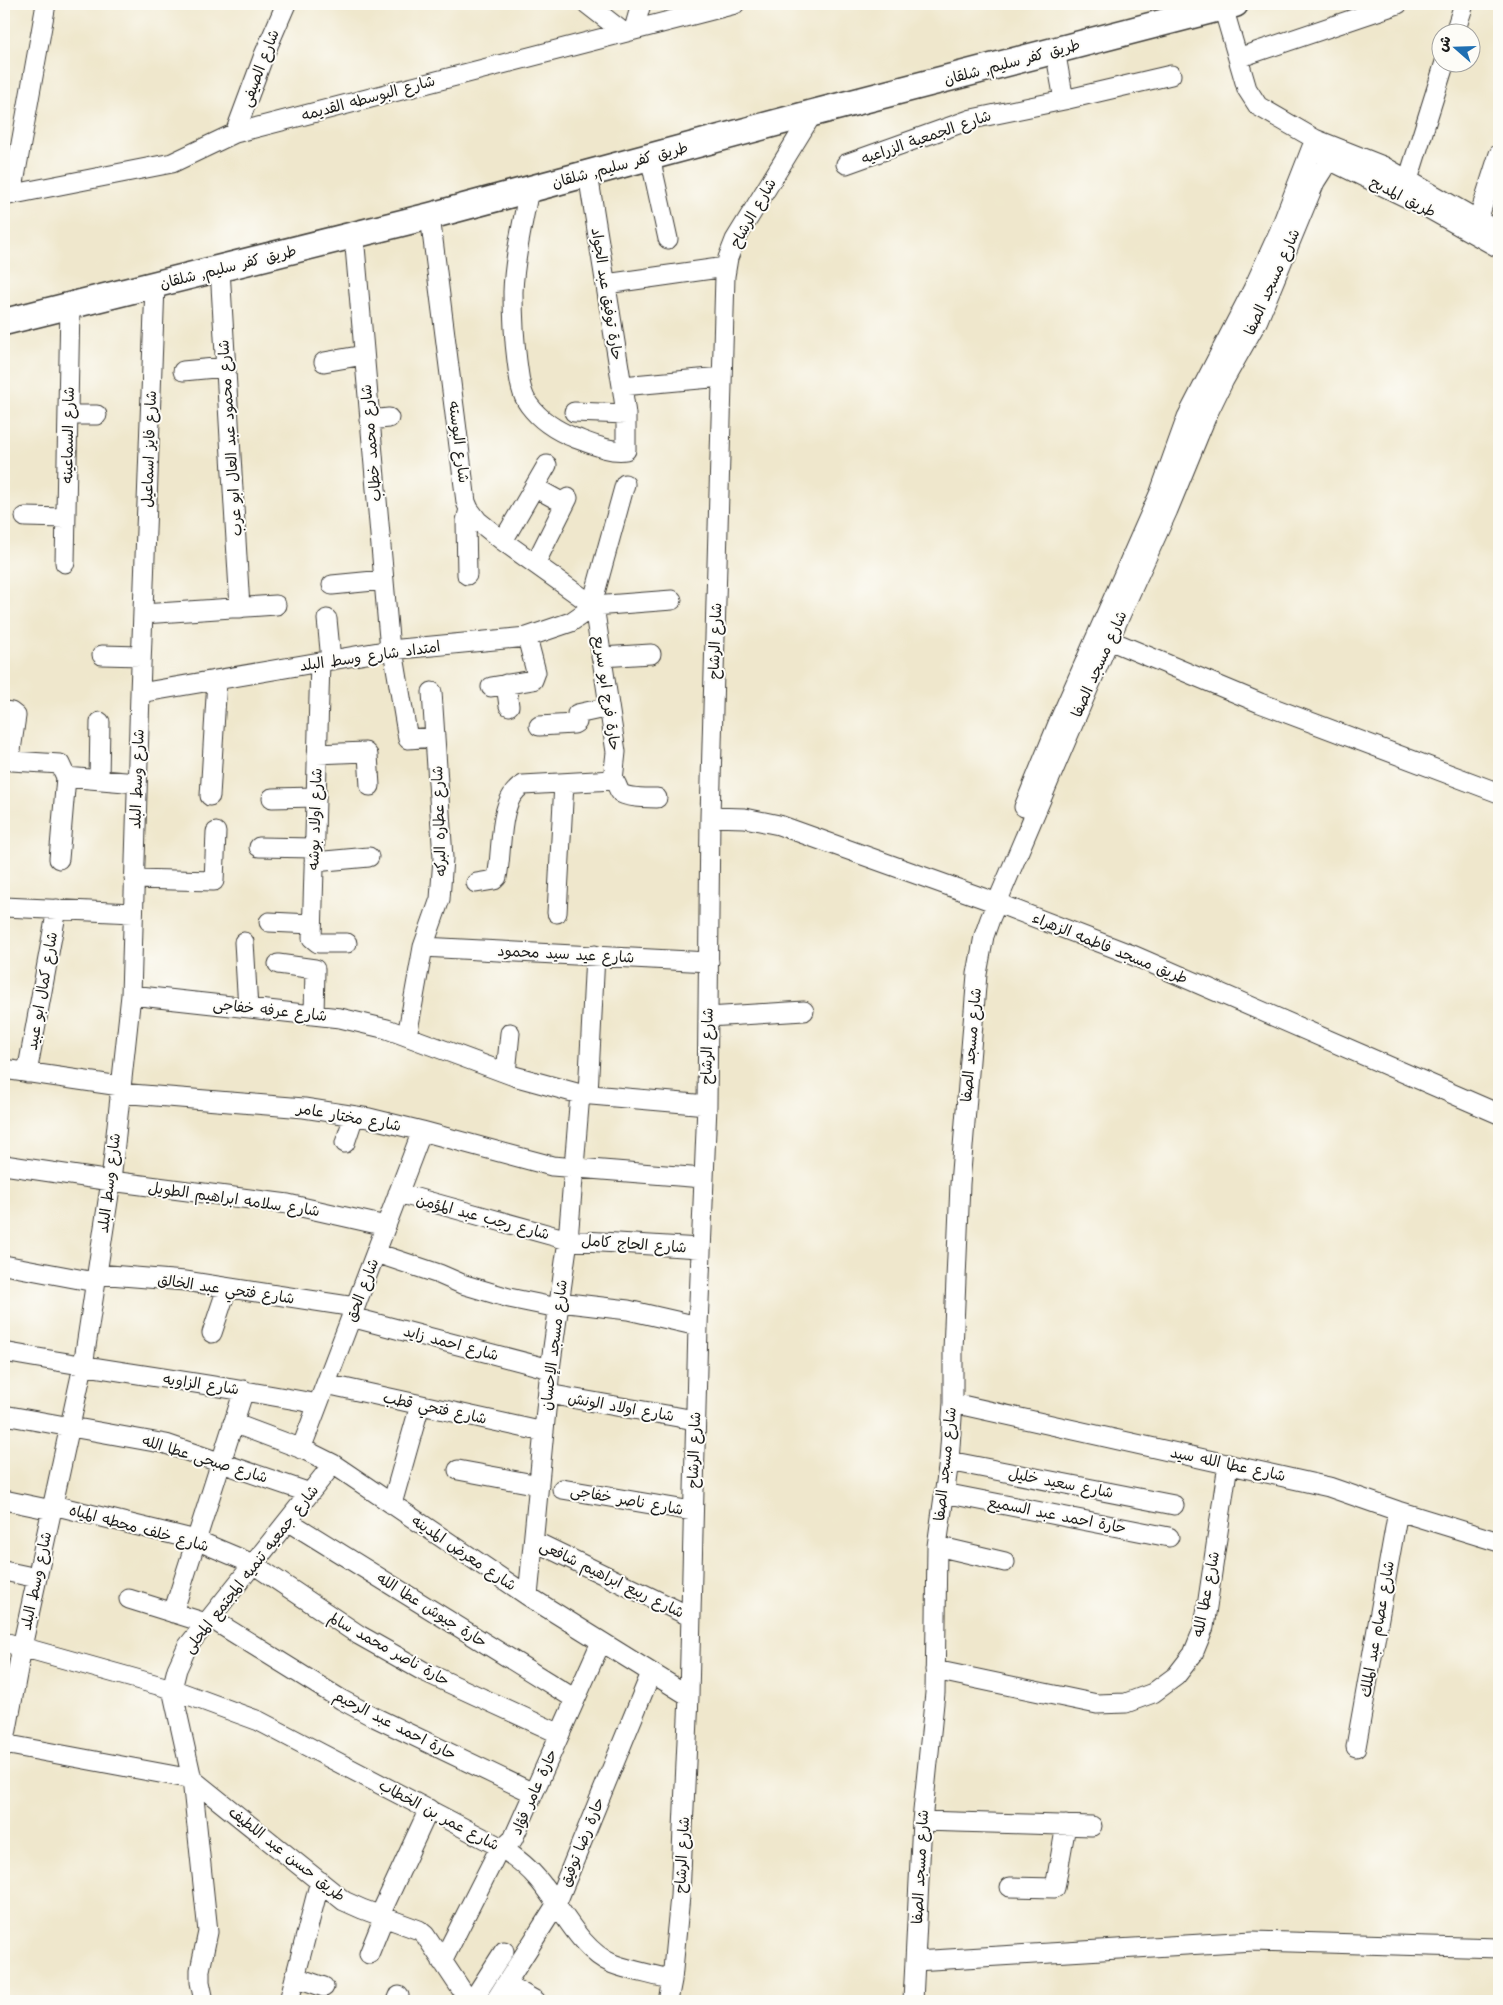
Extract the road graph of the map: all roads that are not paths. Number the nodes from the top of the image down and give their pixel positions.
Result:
1 (46, 4) edge
2 (286, 4) edge
3 (587, 4) edge
4 (640, 4) edge
5 (735, 4) edge
6 (1398, 4) edge
7 (1464, 4) edge
8 (1229, 5) edge
9 (1458, 22) edge
10 (628, 30) junction
11 (1055, 50) junction
12 (1238, 58) junction
13 (1442, 72) edge
14 (1171, 75) dead end
15 (1064, 100) junction
16 (813, 113) junction
17 (235, 133) junction
18 (1315, 139) junction
19 (1499, 154) edge
20 (650, 157) junction
21 (1329, 160) junction
22 (846, 164) dead end
23 (588, 174) junction
24 (1408, 180) junction
25 (529, 190) junction
26 (8, 195) edge
27 (430, 216) junction
28 (1478, 220) junction
29 (1499, 232) edge
30 (354, 235) junction
31 (668, 239) dead end
32 (1499, 248) edge
33 (726, 266) junction
34 (220, 269) junction
35 (606, 284) junction
36 (155, 285) junction
37 (70, 306) junction
38 (4, 322) edge
39 (364, 355) junction
40 (324, 362) dead end
41 (226, 367) junction
42 (183, 371) dead end
43 (722, 377) junction
44 (622, 386) junction
45 (574, 412) dead end
46 (626, 414) junction
47 (68, 415) junction
48 (97, 415) dead end
49 (389, 418) dead end
50 (369, 420) junction
51 (547, 465) dead end
52 (625, 484) dead end
53 (534, 487) junction
54 (469, 509) junction
55 (25, 518) dead end
56 (66, 518) junction
57 (503, 541) junction
58 (65, 563) dead end
59 (536, 564) junction
60 (467, 575) dead end
61 (384, 580) junction
62 (332, 585) dead end
63 (672, 600) dead end
64 (276, 605) dead end
65 (594, 606) junction
66 (240, 608) junction
67 (143, 614) junction
68 (327, 619) dead end
69 (527, 638) junction
70 (1109, 640) junction
71 (391, 650) junction
72 (651, 654) dead end
73 (102, 656) dead end
74 (141, 656) junction
75 (601, 657) junction
76 (326, 661) junction
77 (217, 680) junction
78 (432, 692) dead end
79 (140, 693) junction
80 (509, 706) dead end
81 (609, 708) junction
82 (4, 711) edge
83 (100, 722) dead end
84 (539, 726) dead end
85 (435, 737) junction
86 (317, 754) junction
87 (7, 759) edge
88 (66, 777) junction
89 (99, 780) junction
90 (613, 780) junction
91 (564, 783) junction
92 (137, 784) junction
93 (370, 786) dead end
94 (1499, 793) edge
95 (210, 796) dead end
96 (316, 797) junction
97 (272, 798) dead end
98 (657, 798) dead end
99 (710, 817) junction
100 (216, 832) dead end
101 (259, 847) dead end
102 (314, 855) junction
103 (369, 858) dead end
104 (59, 859) dead end
105 (134, 879) junction
106 (476, 883) dead end
107 (992, 901) junction
108 (4, 907) edge
109 (57, 909) junction
110 (133, 913) junction
111 (557, 914) dead end
112 (269, 922) dead end
113 (312, 924) junction
114 (244, 942) dead end
115 (347, 943) dead end
116 (423, 947) junction
117 (595, 955) junction
118 (708, 962) junction
119 (278, 964) dead end
120 (131, 995) junction
121 (248, 1008) junction
122 (804, 1012) dead end
123 (314, 1015) junction
124 (708, 1017) junction
125 (510, 1034) dead end
126 (407, 1036) junction
127 (4, 1070) edge
128 (27, 1073) junction
129 (506, 1073) junction
130 (120, 1089) junction
131 (584, 1094) junction
132 (707, 1105) junction
133 (1499, 1114) edge
134 (354, 1116) junction
135 (422, 1130) junction
136 (345, 1143) dead end
137 (4, 1165) edge
138 (573, 1170) junction
139 (702, 1178) junction
140 (111, 1181) junction
141 (398, 1193) junction
142 (386, 1226) junction
143 (568, 1240) junction
144 (700, 1248) junction
145 (376, 1253) junction
146 (4, 1265) edge
147 (96, 1278) junction
148 (227, 1288) junction
149 (559, 1305) junction
150 (353, 1312) junction
151 (698, 1326) junction
152 (212, 1333) dead end
153 (4, 1352) edge
154 (83, 1366) junction
155 (550, 1369) junction
156 (326, 1384) junction
157 (244, 1390) junction
158 (548, 1394) junction
159 (953, 1403) junction
160 (318, 1404) junction
161 (420, 1405) junction
162 (4, 1414) edge
163 (695, 1420) junction
164 (233, 1423) junction
165 (70, 1427) junction
166 (544, 1432) junction
167 (301, 1449) junction
168 (949, 1461) junction
169 (221, 1462) junction
170 (333, 1464) junction
171 (1228, 1464) junction
172 (458, 1470) dead end
173 (539, 1485) junction
174 (562, 1489) dead end
175 (310, 1493) junction
176 (944, 1493) junction
177 (4, 1500) edge
178 (392, 1504) junction
179 (1174, 1505) dead end
180 (52, 1507) junction
181 (692, 1511) junction
182 (1398, 1511) junction
183 (288, 1521) junction
184 (1169, 1537) dead end
185 (196, 1540) junction
186 (534, 1542) junction
187 (1499, 1542) edge
188 (937, 1546) junction
189 (1005, 1562) dead end
190 (253, 1564) junction
191 (4, 1571) edge
192 (37, 1578) junction
193 (528, 1596) junction
194 (129, 1599) dead end
195 (173, 1613) junction
196 (691, 1617) junction
197 (208, 1621) junction
198 (4, 1642) edge
199 (601, 1642) junction
200 (22, 1647) junction
201 (935, 1670) junction
202 (651, 1673) junction
203 (172, 1689) junction
204 (689, 1696) junction
205 (575, 1699) junction
206 (560, 1734) junction
207 (4, 1745) edge
208 (1356, 1747) dead end
209 (192, 1779) junction
210 (533, 1793) junction
211 (429, 1809) junction
212 (922, 1821) junction
213 (1066, 1825) junction
214 (1092, 1826) dead end
215 (502, 1848) junction
216 (320, 1881) junction
217 (1010, 1887) dead end
218 (556, 1904) junction
219 (382, 1916) junction
220 (1499, 1948) edge
221 (504, 1950) dead end
222 (369, 1954) dead end
223 (915, 1961) junction
224 (442, 1962) junction
225 (295, 1977) junction
226 (672, 1980) junction
227 (506, 1984) junction
228 (324, 1987) dead end
229 (204, 2001) edge
230 (289, 2001) edge
231 (470, 2001) edge
232 (495, 2001) edge
233 (536, 2001) edge
234 (668, 2001) edge
235 (914, 2001) edge

1 - 26 street
2 - 17 street, شارع الصيفى
3 - 10 street
4 - 10 street
5 - 10 street, شارع البوسطه القديمه
6 - 12 street
7 - 9 street
8 - 11 street, طريق كفر سليم, شلقان
8 - 12 street, طريق المدبح
10 - 17 street, شارع البوسطه القديمه
11 - 15 street
11 - 16 street, طريق كفر سليم, شلقان
12 - 18 street, طريق المدبح
13 - 24 street
14 - 15 street, شارع الجمعية الزراعيه
15 - 22 street, شارع الجمعية الزراعيه
16 - 20 street, طريق كفر سليم, شلقان
16 - 33 street, شارع الرشاح
17 - 26 street, شارع البوسطه القديمه
18 - 21 street, طريق المدبح
18 - 24 street, طريق المدبح
18 - 107 street, شارع مسجد الصفا
19 - 28 street
20 - 23 street, طريق كفر سليم, شلقان
20 - 31 street
21 - 32 street, طريق المدبح
21 - 70 street, شارع مسجد الصفا
23 - 25 street, طريق كفر سليم, شلقان
23 - 35 street, حارة توفيق عبد الجواد
24 - 28 street, طريق المدبح
25 - 27 street, طريق كفر سليم, شلقان
25 - 46 street, حارة توفيق عبد الجواد
27 - 30 street, طريق كفر سليم, شلقان
27 - 54 street, شارع البوسته
28 - 29 street, طريق المدبح
30 - 34 street, طريق كفر سليم, شلقان
30 - 39 street, شارع محمد خطاب
33 - 35 street
33 - 43 street, شارع الرشاح
34 - 36 street, طريق كفر سليم, شلقان
34 - 41 street, شارع محمود عبد العال ابو عرب
35 - 44 street, حارة توفيق عبد الجواد
36 - 37 street, طريق كفر سليم, شلقان
36 - 67 street, شارع فايز اسماعيل
37 - 38 street, طريق كفر سليم, شلقان
37 - 47 street, شارع السماعينه
39 - 40 street
39 - 50 street, شارع محمد خطاب
41 - 42 street
41 - 66 street, شارع محمود عبد العال ابو عرب
43 - 44 street
43 - 99 street, شارع الرشاح
44 - 46 street, حارة توفيق عبد الجواد
45 - 46 street
47 - 48 street
47 - 56 street, شارع السماعينه
49 - 50 street
50 - 61 street, شارع محمد خطاب
51 - 53 street
52 - 65 street, حارة فرج ابو سريع
53 - 57 street
53 - 59 street
54 - 57 street
54 - 60 street
55 - 56 street
56 - 58 street, شارع السماعينه
57 - 59 street
59 - 65 street
61 - 62 street
61 - 71 street, شارع محمد خطاب
63 - 65 street
64 - 66 street
65 - 69 street, امتداد شارع وسط البلد
65 - 75 street, حارة فرج ابو سريع
66 - 67 street
67 - 74 street, شارع وسط البلد
68 - 76 street, شارع اولاد بوشه
69 - 71 street, امتداد شارع وسط البلد
69 - 80 street
70 - 94 street
70 - 107 street, شارع مسجد الصفا
71 - 76 street, امتداد شارع وسط البلد
71 - 85 street, شارع محمد خطاب
72 - 75 street
73 - 74 street
74 - 79 street, شارع وسط البلد
75 - 81 street, حارة فرج ابو سريع
76 - 77 street, امتداد شارع وسط البلد
76 - 86 street, شارع اولاد بوشه
77 - 79 street, امتداد شارع وسط البلد
77 - 95 street
78 - 85 street, شارع عطاره البركه
79 - 92 street, شارع وسط البلد
81 - 84 street
81 - 90 street, حارة فرج ابو سريع
82 - 87 street
83 - 89 street
85 - 116 street, شارع عطاره البركه
86 - 93 street
86 - 96 street, شارع اولاد بوشه
87 - 88 street
88 - 89 street
88 - 104 street
89 - 92 street
90 - 91 street
90 - 98 street
91 - 106 street
91 - 111 street
92 - 105 street, شارع وسط البلد
96 - 97 street
96 - 102 street, شارع اولاد بوشه
99 - 107 street, طريق مسجد فاطمه الزهراء
99 - 118 street, شارع الرشاح
100 - 105 street
101 - 102 street
102 - 103 street
102 - 113 street, شارع اولاد بوشه
105 - 110 street, شارع وسط البلد
107 - 133 street, طريق مسجد فاطمه الزهراء
107 - 159 street, شارع مسجد الصفا
108 - 109 street
109 - 110 street
109 - 128 street, شارع كمال ابو عبيد
110 - 120 street, شارع وسط البلد
112 - 113 street
113 - 115 street, شارع اولاد بوشه
114 - 121 street
116 - 117 street, شارع عيد سيد محمود
116 - 126 street, شارع عطاره البركه
117 - 118 street, شارع عيد سيد محمود
117 - 131 street, شارع مسجد الإحسان
118 - 124 street, شارع الرشاح
119 - 123 street
120 - 121 street, شارع عرفه خفاجى
120 - 130 street, شارع وسط البلد
121 - 123 street, شارع عرفه خفاجى
122 - 124 street
123 - 126 street, شارع عرفه خفاجى
124 - 132 street, شارع الرشاح
125 - 129 street
126 - 129 street, شارع عرفه خفاجى
127 - 128 street, شارع مختار عامر
128 - 130 street, شارع مختار عامر
129 - 131 street, شارع عرفه خفاجى
130 - 134 street, شارع مختار عامر
130 - 140 street, شارع وسط البلد
131 - 132 street, شارع عرفه خفاجى
131 - 138 street, شارع مسجد الإحسان
132 - 139 street, شارع الرشاح
134 - 135 street, شارع مختار عامر
134 - 136 street
135 - 138 street, شارع مختار عامر
135 - 141 street, شارع الحق
137 - 140 street, شارع سلامه ابراهيم الطويل
138 - 139 street, شارع مختار عامر
138 - 143 street, شارع مسجد الإحسان
139 - 144 street, شارع الرشاح
140 - 142 street, شارع سلامه ابراهيم الطويل
140 - 147 street, شارع وسط البلد
141 - 142 street, شارع الحق
141 - 143 street, شارع رجب عبد المؤمن
142 - 145 street, شارع الحق
143 - 144 street, شارع الحاج كامل
143 - 149 street, شارع مسجد الإحسان
144 - 151 street, شارع الرشاح
145 - 149 street
145 - 150 street, شارع الحق
146 - 147 street, شارع فتحي عبد الخالق
147 - 148 street, شارع فتحي عبد الخالق
147 - 154 street, شارع وسط البلد
148 - 150 street, شارع فتحي عبد الخالق
148 - 152 street
149 - 151 street
149 - 155 street, شارع مسجد الإحسان
150 - 155 street, شارع احمد زايد
150 - 156 street, شارع الحق
151 - 163 street, شارع الرشاح
153 - 154 street, شارع الزاويه
154 - 157 street, شارع الزاويه
154 - 165 street, شارع وسط البلد
155 - 158 street, شارع مسجد الإحسان
156 - 160 street, شارع الحق
156 - 161 street, شارع فتحي قطب
157 - 160 street, شارع الزاويه
157 - 164 street
158 - 163 street, شارع اولاد الونش
158 - 166 street, شارع مسجد الإحسان
159 - 168 street, شارع مسجد الصفا
159 - 171 street, شارع عطا الله سيد
160 - 167 street, شارع الحق
161 - 166 street, شارع فتحي قطب
161 - 178 street
162 - 165 street, شارع صبحى عطا الله
163 - 181 street, شارع الرشاح
164 - 167 street, شارع معرض المدينه
164 - 169 street
165 - 169 street, شارع صبحى عطا الله
165 - 180 street, شارع وسط البلد
166 - 173 street, شارع مسجد الإحسان
167 - 170 street, شارع معرض المدينه
168 - 176 street, شارع مسجد الصفا
168 - 179 street, شارع سعيد خليل
169 - 175 street, شارع صبحى عطا الله
169 - 185 street
170 - 175 street, شارع جمعيه تنميه المجتمع المحلى
170 - 178 street, شارع معرض المدينه
171 - 182 street, شارع عطا الله سيد
171 - 201 street, شارع عطا الله
172 - 173 street
173 - 186 street, شارع مسجد الإحسان
174 - 181 street, شارع ناصر خفاجى
175 - 183 street, شارع جمعيه تنميه المجتمع المحلى
176 - 184 street, حارة احمد عبد السميع
176 - 188 street, شارع مسجد الصفا
177 - 180 street, شارع خلف محطه المياه
178 - 193 street, شارع معرض المدينه
180 - 185 street, شارع خلف محطه المياه
180 - 192 street, شارع وسط البلد
181 - 196 street, شارع الرشاح
182 - 187 street, شارع عطا الله سيد
182 - 208 street, شارع عصام عبد الملك
183 - 190 street, شارع جمعيه تنميه المجتمع المحلى
183 - 205 street, حارة جيوش عطا الله
185 - 190 street, شارع خلف محطه المياه
185 - 195 street
186 - 193 street, شارع مسجد الإحسان
186 - 196 street, شارع ربيع ابراهيم شافعى
188 - 189 street
188 - 201 street, شارع مسجد الصفا
190 - 197 street, شارع جمعيه تنميه المجتمع المحلى
190 - 206 street, حارة ناصر محمد سالم
191 - 192 street
192 - 200 street, شارع وسط البلد
193 - 199 street, شارع معرض المدينه
194 - 195 street, حارة احمد عبد الرحيم
195 - 197 street, حارة احمد عبد الرحيم
196 - 204 street, شارع الرشاح
197 - 203 street, شارع جمعيه تنميه المجتمع المحلى
197 - 210 street, حارة احمد عبد الرحيم
198 - 200 street, شارع عمر بن الخطاب
199 - 202 street, شارع معرض المدينه
199 - 205 street, حارة عامر فؤاد
200 - 203 street, شارع عمر بن الخطاب
200 - 207 street, شارع وسط البلد
201 - 212 street, شارع مسجد الصفا
202 - 204 street, شارع معرض المدينه
202 - 218 street, حارة رضا توفيق
203 - 209 street, شارع جمعيه تنميه المجتمع المحلى
203 - 211 street, شارع عمر بن الخطاب
204 - 226 street, شارع الرشاح
205 - 206 street, حارة عامر فؤاد
206 - 210 street, حارة عامر فؤاد
207 - 209 street
209 - 216 street, طريق حسن عبد اللطيف
209 - 229 street, شارع جمعيه تنميه المجتمع المحلى
210 - 215 street, حارة عامر فؤاد
211 - 215 street, شارع عمر بن الخطاب
211 - 219 street
212 - 213 street
212 - 223 street, شارع مسجد الصفا
213 - 214 street
213 - 217 street
215 - 218 street, شارع عمر بن الخطاب
215 - 224 street, حارة عامر فؤاد
216 - 219 street, طريق حسن عبد اللطيف
216 - 225 street
218 - 226 street, شارع عمر بن الخطاب
218 - 227 street, حارة رضا توفيق
219 - 222 street
219 - 224 street, طريق حسن عبد اللطيف
220 - 223 street
221 - 231 street
223 - 235 street, شارع مسجد الصفا
224 - 231 street, طريق حسن عبد اللطيف
225 - 228 street
225 - 230 street
226 - 234 street, شارع الرشاح
227 - 232 street, حارة رضا توفيق
227 - 233 street

